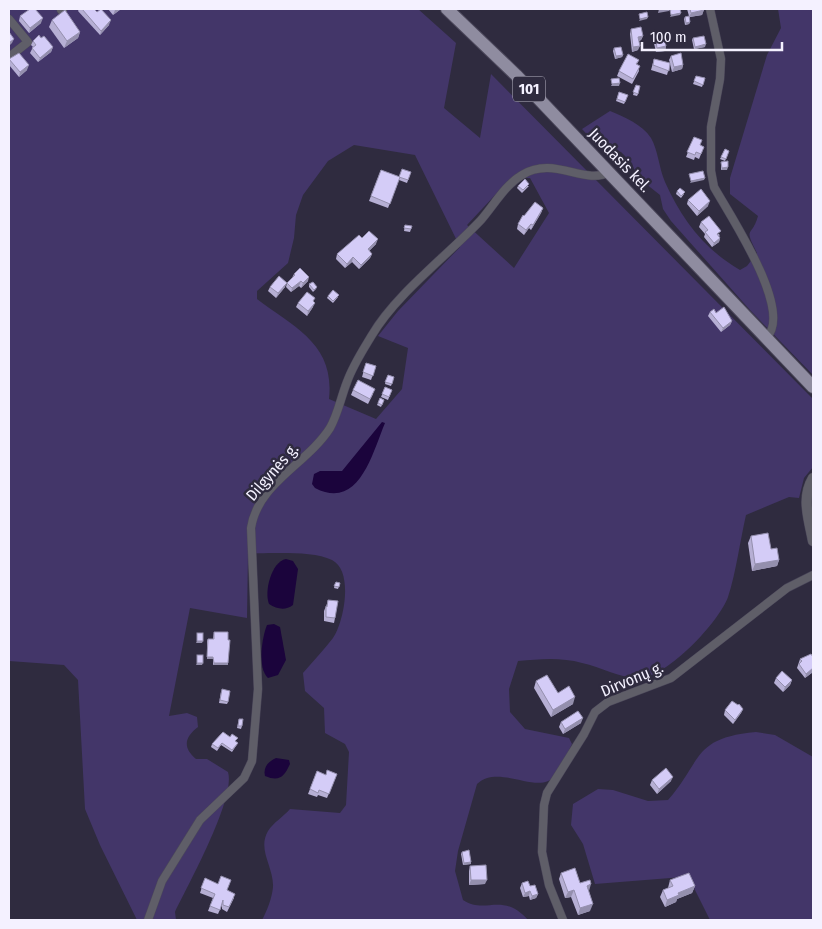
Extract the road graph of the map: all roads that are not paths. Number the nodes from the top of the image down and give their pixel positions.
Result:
1 (447, 9) edge
2 (710, 9) edge
3 (9, 19) edge
4 (9, 57) edge
5 (609, 172) junction
6 (766, 338) junction
7 (813, 387) edge
8 (813, 478) edge
9 (813, 540) edge
10 (813, 575) edge
11 (148, 920) edge
12 (563, 920) edge

1 - 5 main road, Juodasis kel. / 101
2 - 6 street
3 - 4 street
5 - 6 main road, Juodasis kel. / 101
5 - 11 street, Dilgynės g.
6 - 7 main road, 101
8 - 9 street
10 - 12 street, Dirvonų g.

